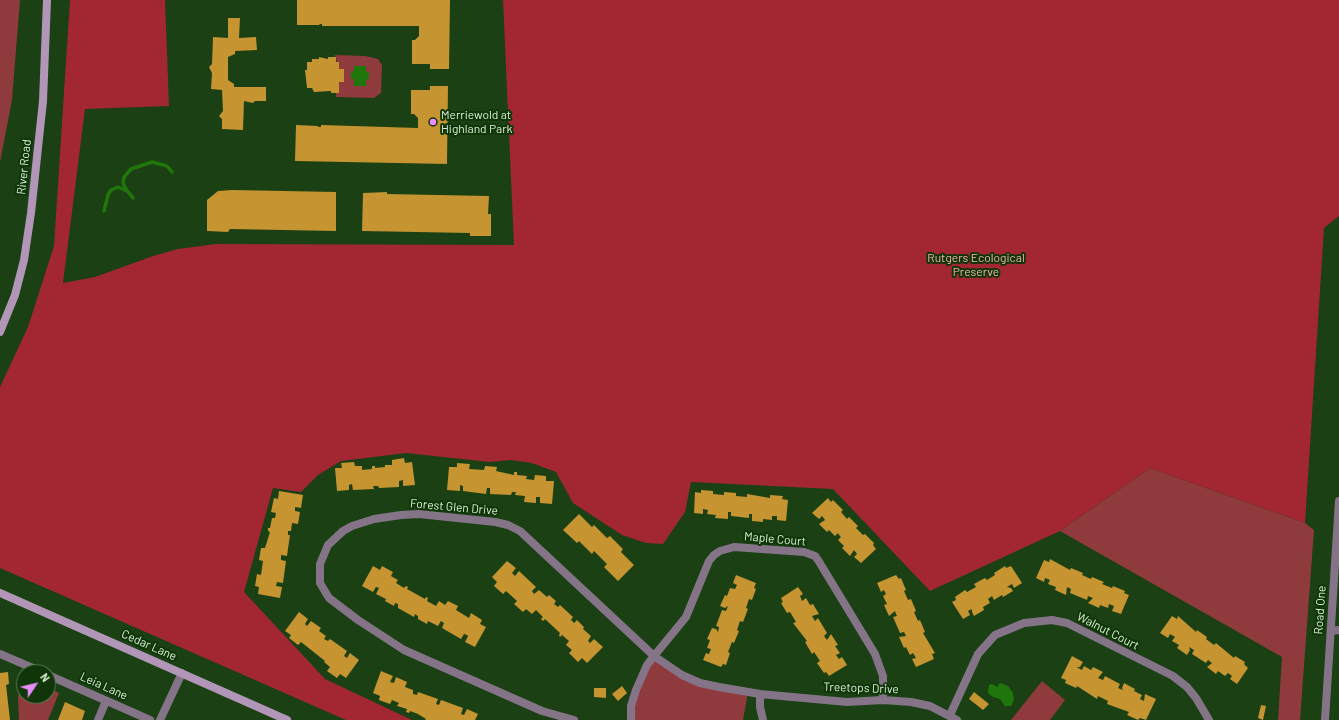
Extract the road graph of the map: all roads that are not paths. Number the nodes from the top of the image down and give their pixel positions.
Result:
1 (48, 0) edge
2 (0, 332) edge
3 (1339, 501) edge
4 (0, 593) edge
5 (1335, 630) edge
6 (0, 654) edge
7 (654, 656) junction
8 (23, 664) edge
9 (182, 673) junction
10 (56, 679) edge
11 (760, 694) junction
12 (883, 700) junction
13 (106, 701) junction
14 (950, 715) junction
15 (98, 720) edge
16 (150, 720) edge
17 (160, 720) edge
18 (287, 720) edge
19 (574, 720) edge
20 (631, 720) edge
21 (763, 720) edge
22 (957, 720) edge
23 (1210, 720) edge
24 (1325, 720) edge

1 - 2 street, River Road
3 - 5 street, Road One
4 - 9 street, Cedar Lane
5 - 24 street, Road One
6 - 8 street
7 - 11 street, Forest Glen Drive
7 - 12 street, Maple Court
7 - 19 street, Forest Glen Drive
7 - 20 street
9 - 17 street
9 - 18 street, Cedar Lane
10 - 13 street, Leia Lane
11 - 12 street, Treetops Drive
11 - 21 street
12 - 14 street, Treetops Drive
13 - 15 street
13 - 16 street, Leia Lane
14 - 22 street, Treetops Drive
14 - 23 street, Walnut Court

